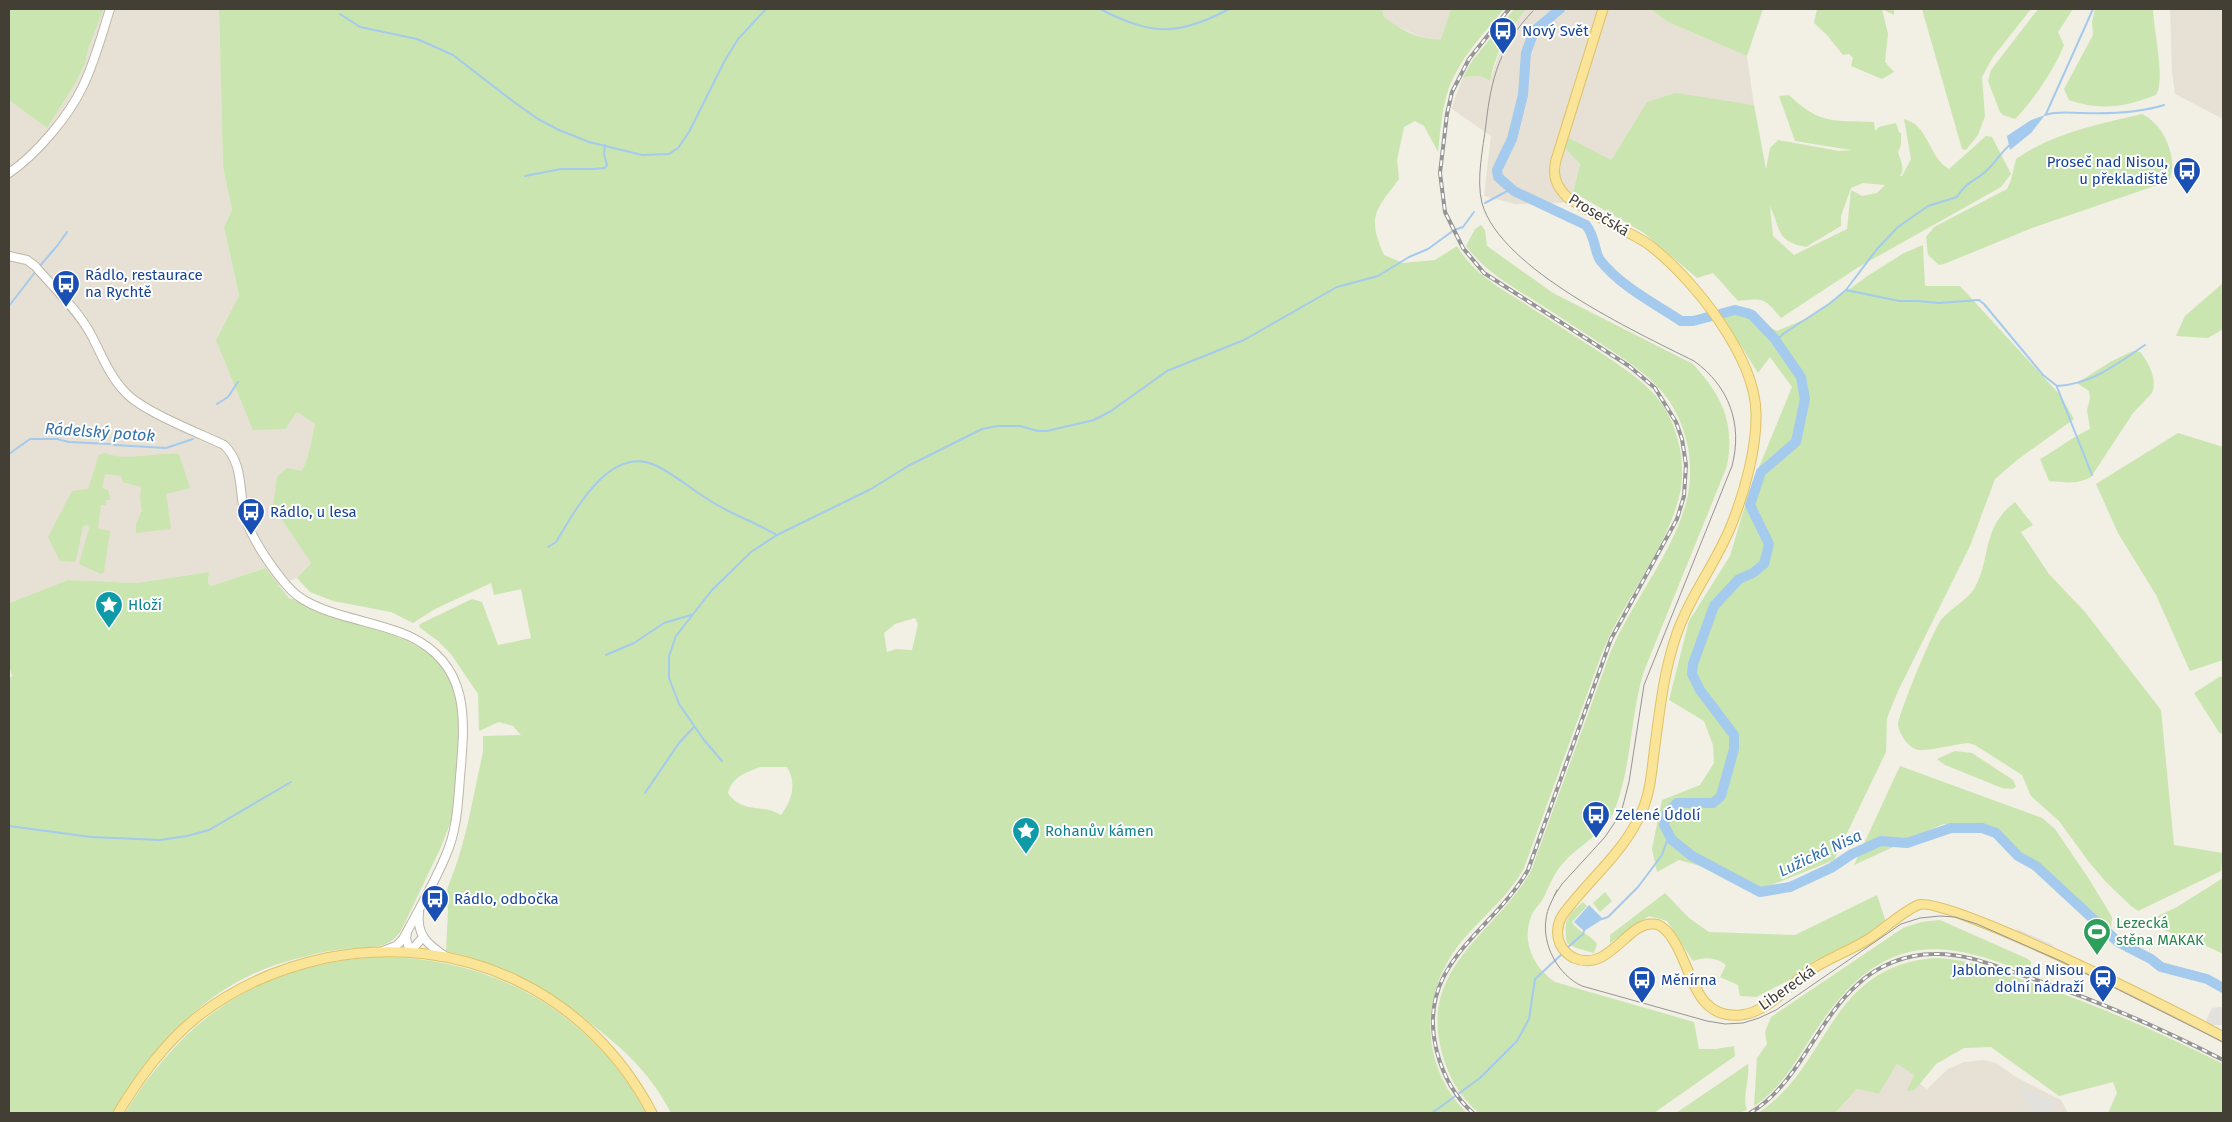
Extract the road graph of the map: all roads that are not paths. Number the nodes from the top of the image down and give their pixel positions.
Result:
1 (110, 9) edge
2 (1602, 9) edge
3 (9, 173) edge
4 (9, 256) edge
5 (1710, 308) joint
6 (420, 905) junction
7 (408, 929) junction
8 (422, 937) junction
9 (381, 952) junction
10 (410, 952) junction
11 (446, 956) junction
12 (2223, 1037) edge
13 (118, 1113) edge
14 (652, 1113) edge

1 - 3 street
2 - 5 main road, Prosečská
4 - 6 street
5 - 12 main road, Liberecká
6 - 7 street
6 - 8 street
7 - 9 street
7 - 10 street
8 - 10 street
8 - 11 street
9 - 10 main road
9 - 13 main road
10 - 11 main road
11 - 14 main road

